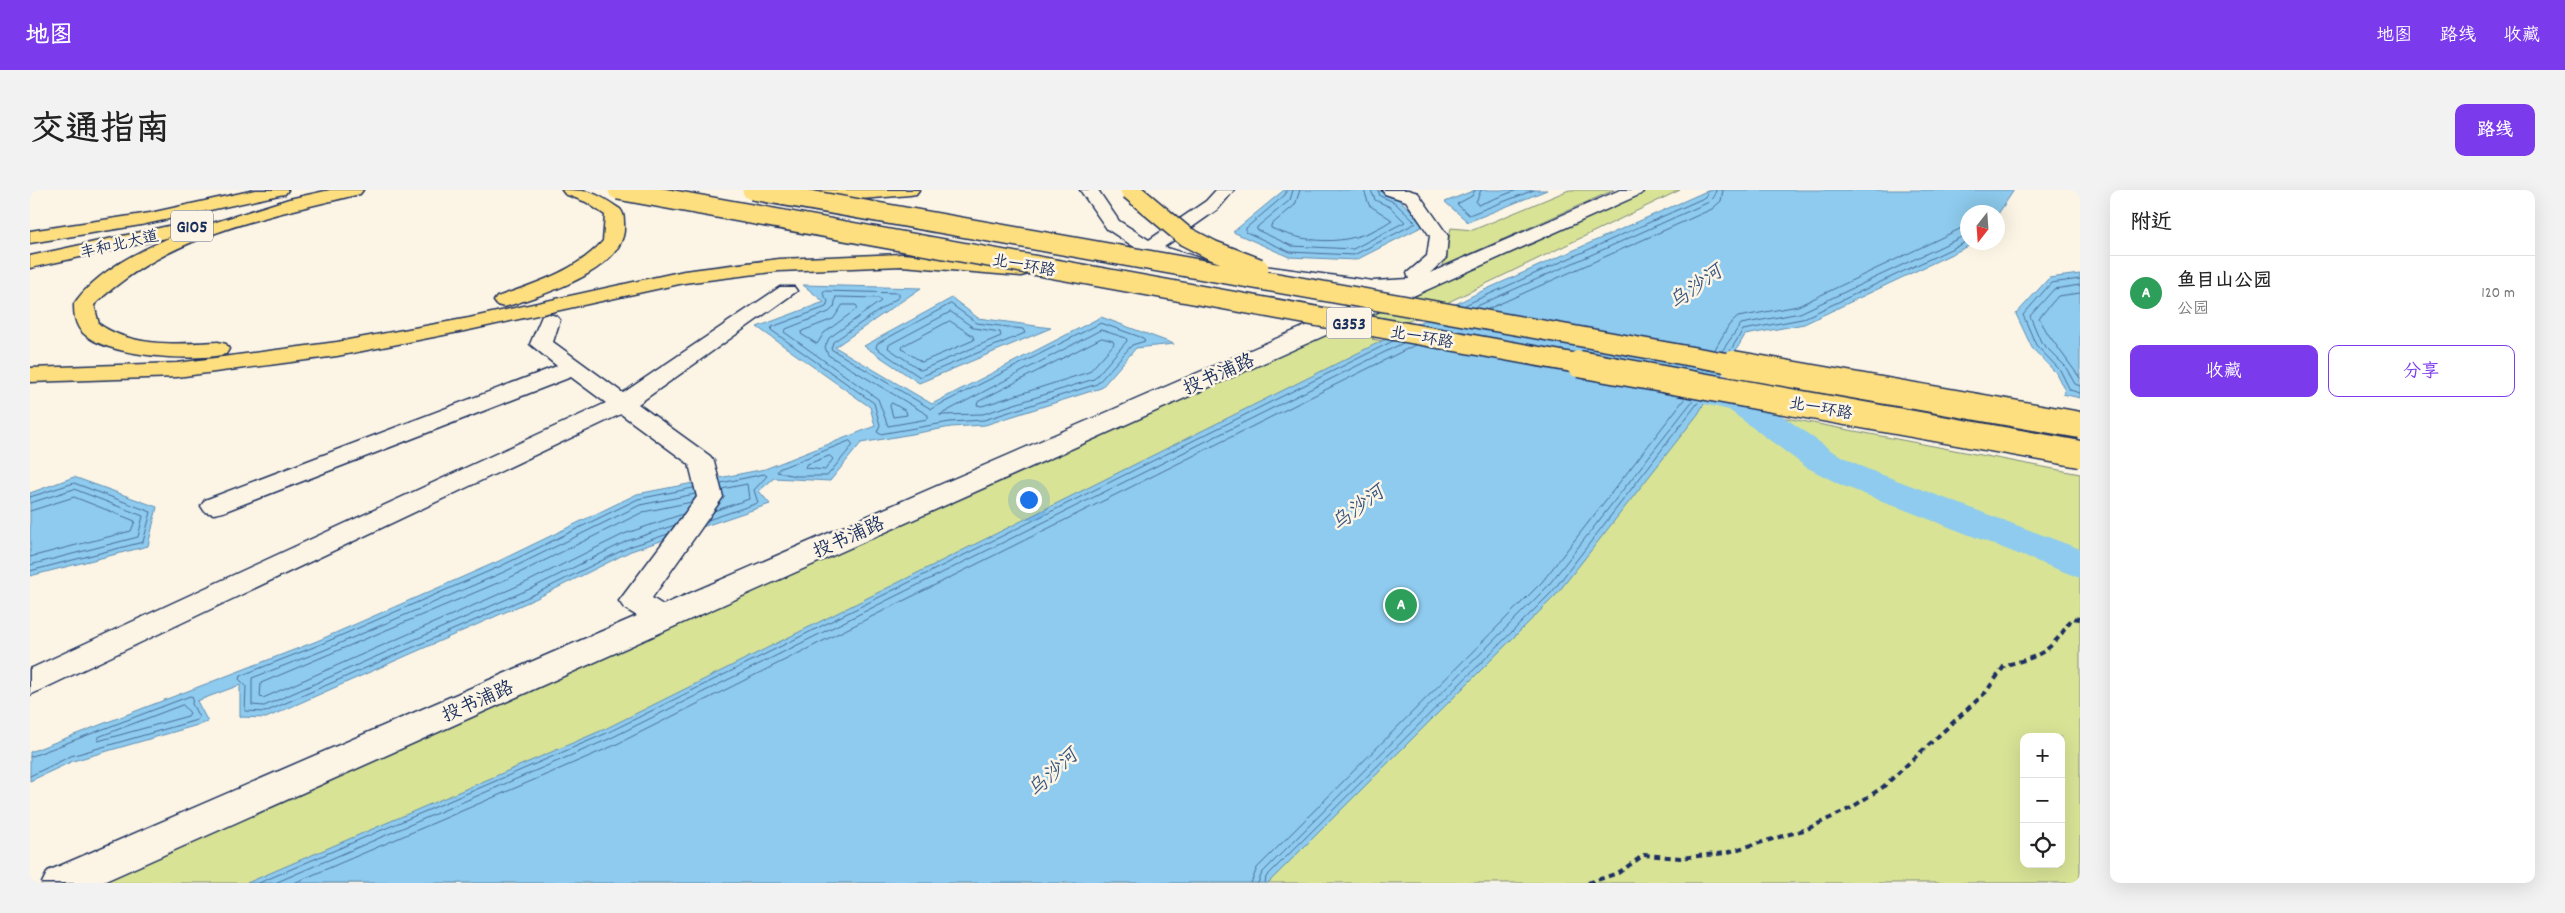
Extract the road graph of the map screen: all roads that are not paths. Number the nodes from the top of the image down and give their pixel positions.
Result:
1 (279, 190) edge
2 (354, 190) edge
3 (571, 190) edge
4 (618, 190) edge
5 (752, 190) edge
6 (801, 190) edge
7 (910, 190) edge
8 (1089, 190) edge
9 (1130, 190) edge
10 (1226, 190) edge
11 (1391, 190) edge
12 (1635, 190) edge
13 (313, 200) junction
14 (175, 213) junction
15 (30, 237) edge
16 (30, 244) edge
17 (1149, 248) junction
18 (30, 262) edge
19 (1093, 276) junction
20 (1420, 284) junction
21 (787, 291) dead end
22 (549, 320) dead end
23 (1654, 350) junction
24 (574, 368) junction
25 (30, 374) edge
26 (623, 404) junction
27 (2080, 425) edge
28 (2080, 454) edge
29 (214, 506) dead end
30 (663, 618) junction
31 (30, 683) edge
32 (61, 883) edge

1 - 14 highway, 丰和北大道 / G105
2 - 13 highway, 丰和北大道 / G105
3 - 13 highway
4 - 19 highway, 北一环路 / G353, bridge
5 - 23 highway, 北一环路 / G353, bridge
6 - 7 highway
8 - 17 street
9 - 23 highway, bridge
10 - 17 street
11 - 20 street
12 - 20 street, 投书浦路
13 - 18 highway, 丰和北大道 / G105
14 - 15 highway
14 - 16 highway, 丰和北大道 / G105
17 - 20 street
19 - 25 highway, bridge
19 - 28 highway, 北一环路 / G353, bridge
20 - 30 street, 投书浦路
21 - 26 street
22 - 24 street
23 - 27 highway, 北一环路 / G353, bridge
24 - 26 street
24 - 29 street
26 - 30 street
26 - 31 street
30 - 32 street, 投书浦路

